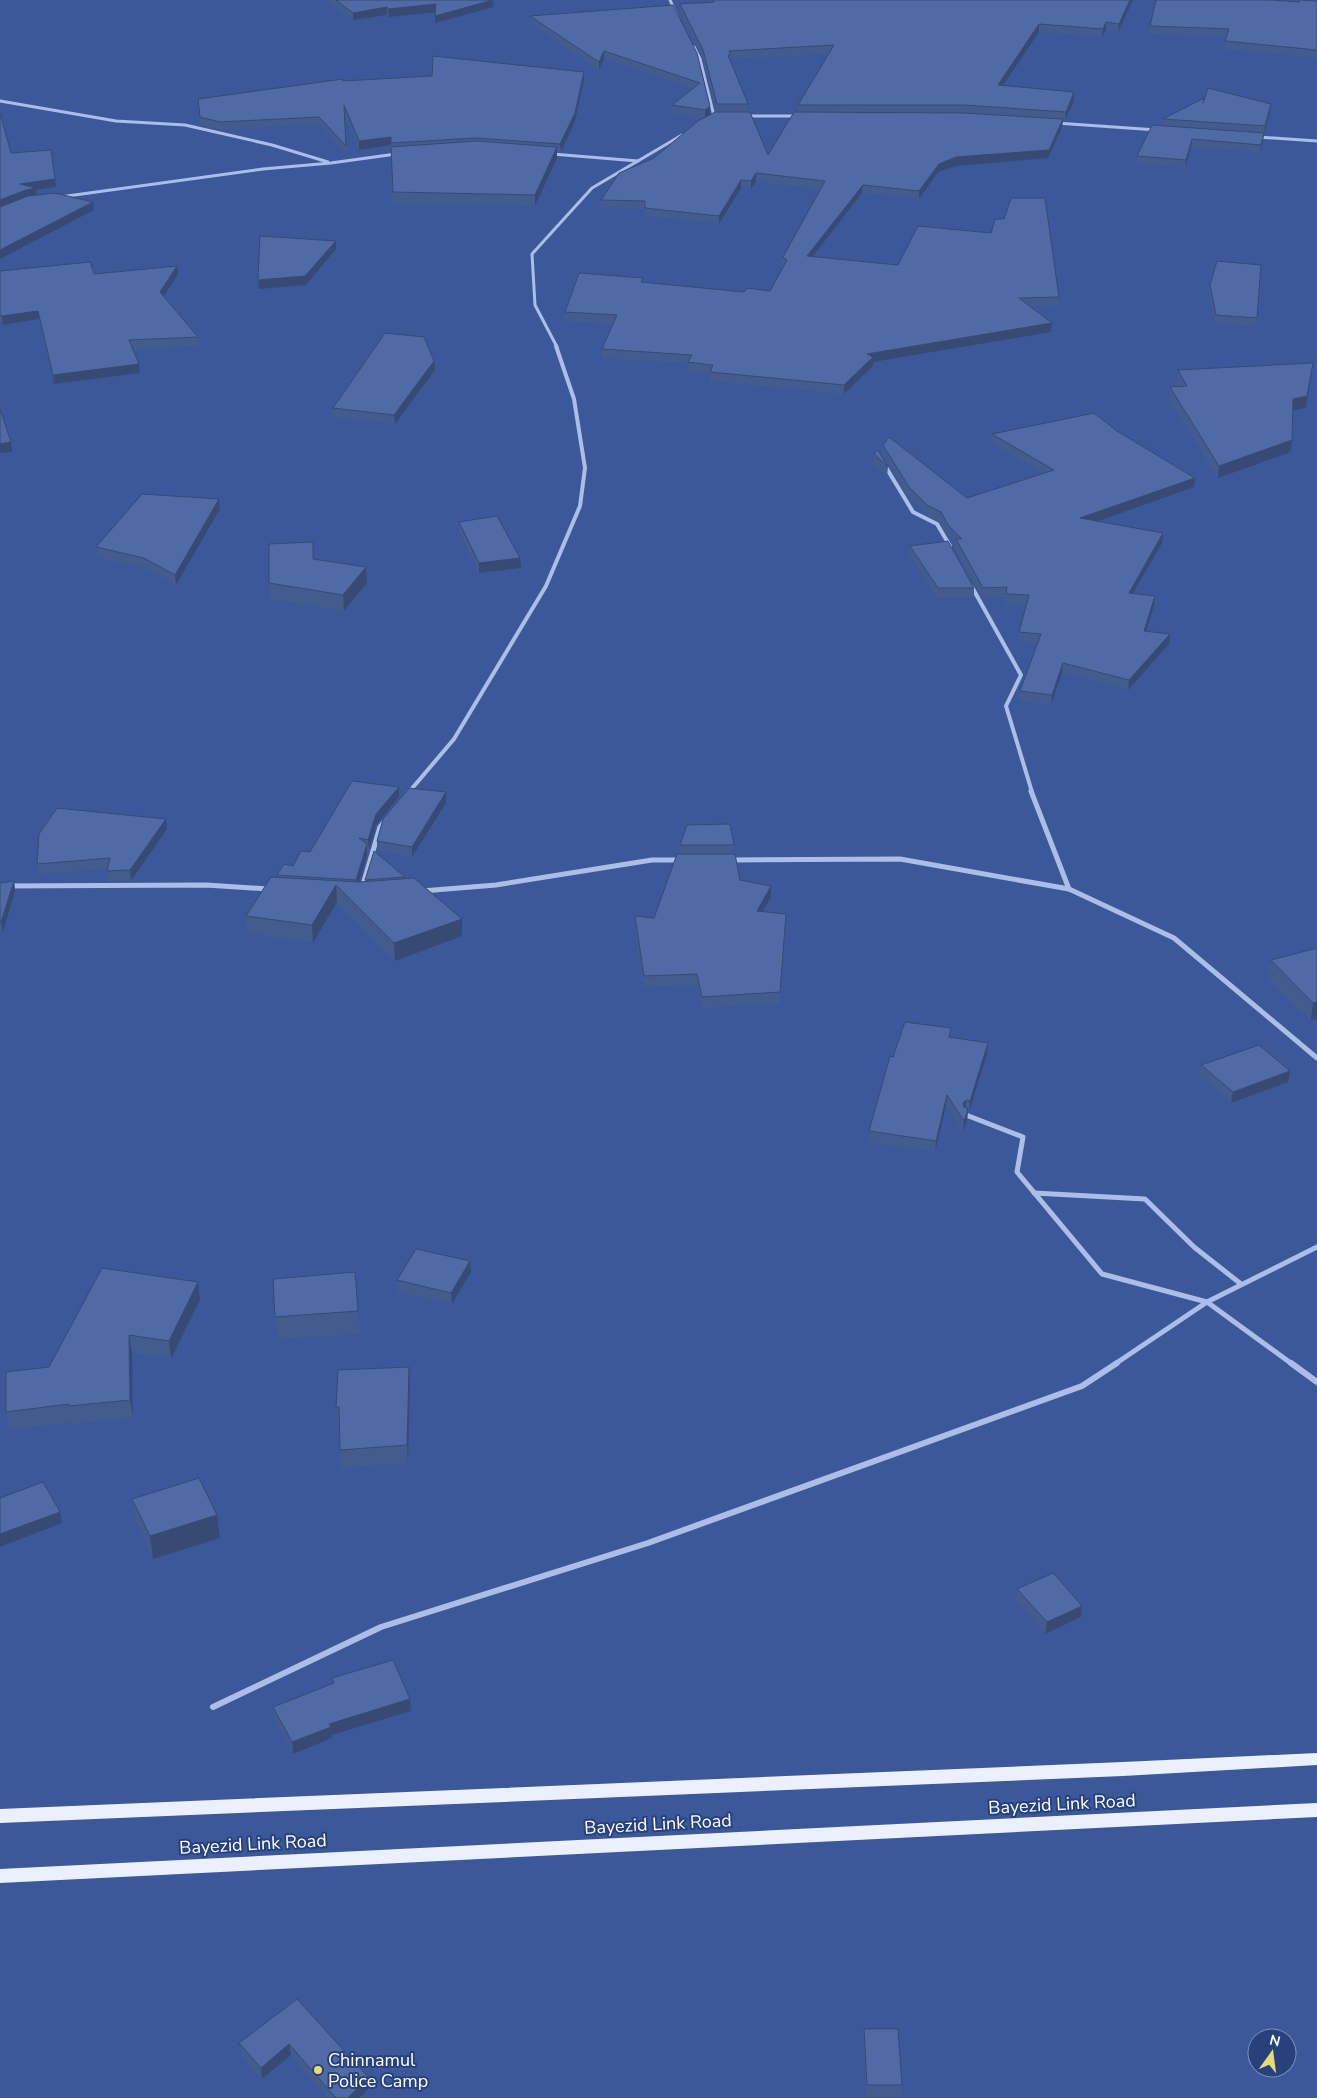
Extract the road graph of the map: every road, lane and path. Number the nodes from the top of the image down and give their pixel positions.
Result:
1 (670, 0) edge
2 (679, 19) edge
3 (691, 43) edge
4 (0, 100) edge
5 (742, 116) edge
6 (798, 116) edge
7 (706, 121) edge
8 (1052, 123) edge
9 (1161, 130) edge
10 (689, 131) edge
11 (1249, 136) edge
12 (1317, 141) edge
13 (402, 153) edge
14 (543, 153) edge
15 (639, 161) junction
16 (331, 163) junction
17 (57, 197) edge
18 (880, 457) edge
19 (951, 549) edge
20 (970, 583) edge
21 (404, 798) edge
22 (386, 820) edge
23 (692, 860) edge
24 (722, 860) edge
25 (0, 886) edge
26 (274, 889) edge
27 (1069, 889) junction
28 (418, 891) edge
29 (360, 895) edge
30 (1317, 1058) edge
31 (966, 1115) edge
32 (1034, 1193) junction
33 (1317, 1247) edge
34 (1241, 1284) junction
35 (1207, 1302) junction
36 (1317, 1382) edge
37 (213, 1707) dead end
38 (1317, 1759) edge
39 (1317, 1810) edge
40 (0, 1816) edge
41 (0, 1876) edge

1 - 2 street
3 - 7 street
4 - 16 street
5 - 6 street
8 - 9 street
10 - 15 street
11 - 12 street
13 - 16 street
14 - 15 street
15 - 21 street
16 - 17 street
18 - 19 street
20 - 27 street
22 - 29 street
23 - 28 street
24 - 27 street
25 - 26 street
27 - 30 street
31 - 32 street
32 - 34 street
32 - 35 street
33 - 34 street
34 - 35 street
35 - 36 street
35 - 37 street
38 - 40 main road, Bayezid Link Road
39 - 41 main road, Bayezid Link Road

